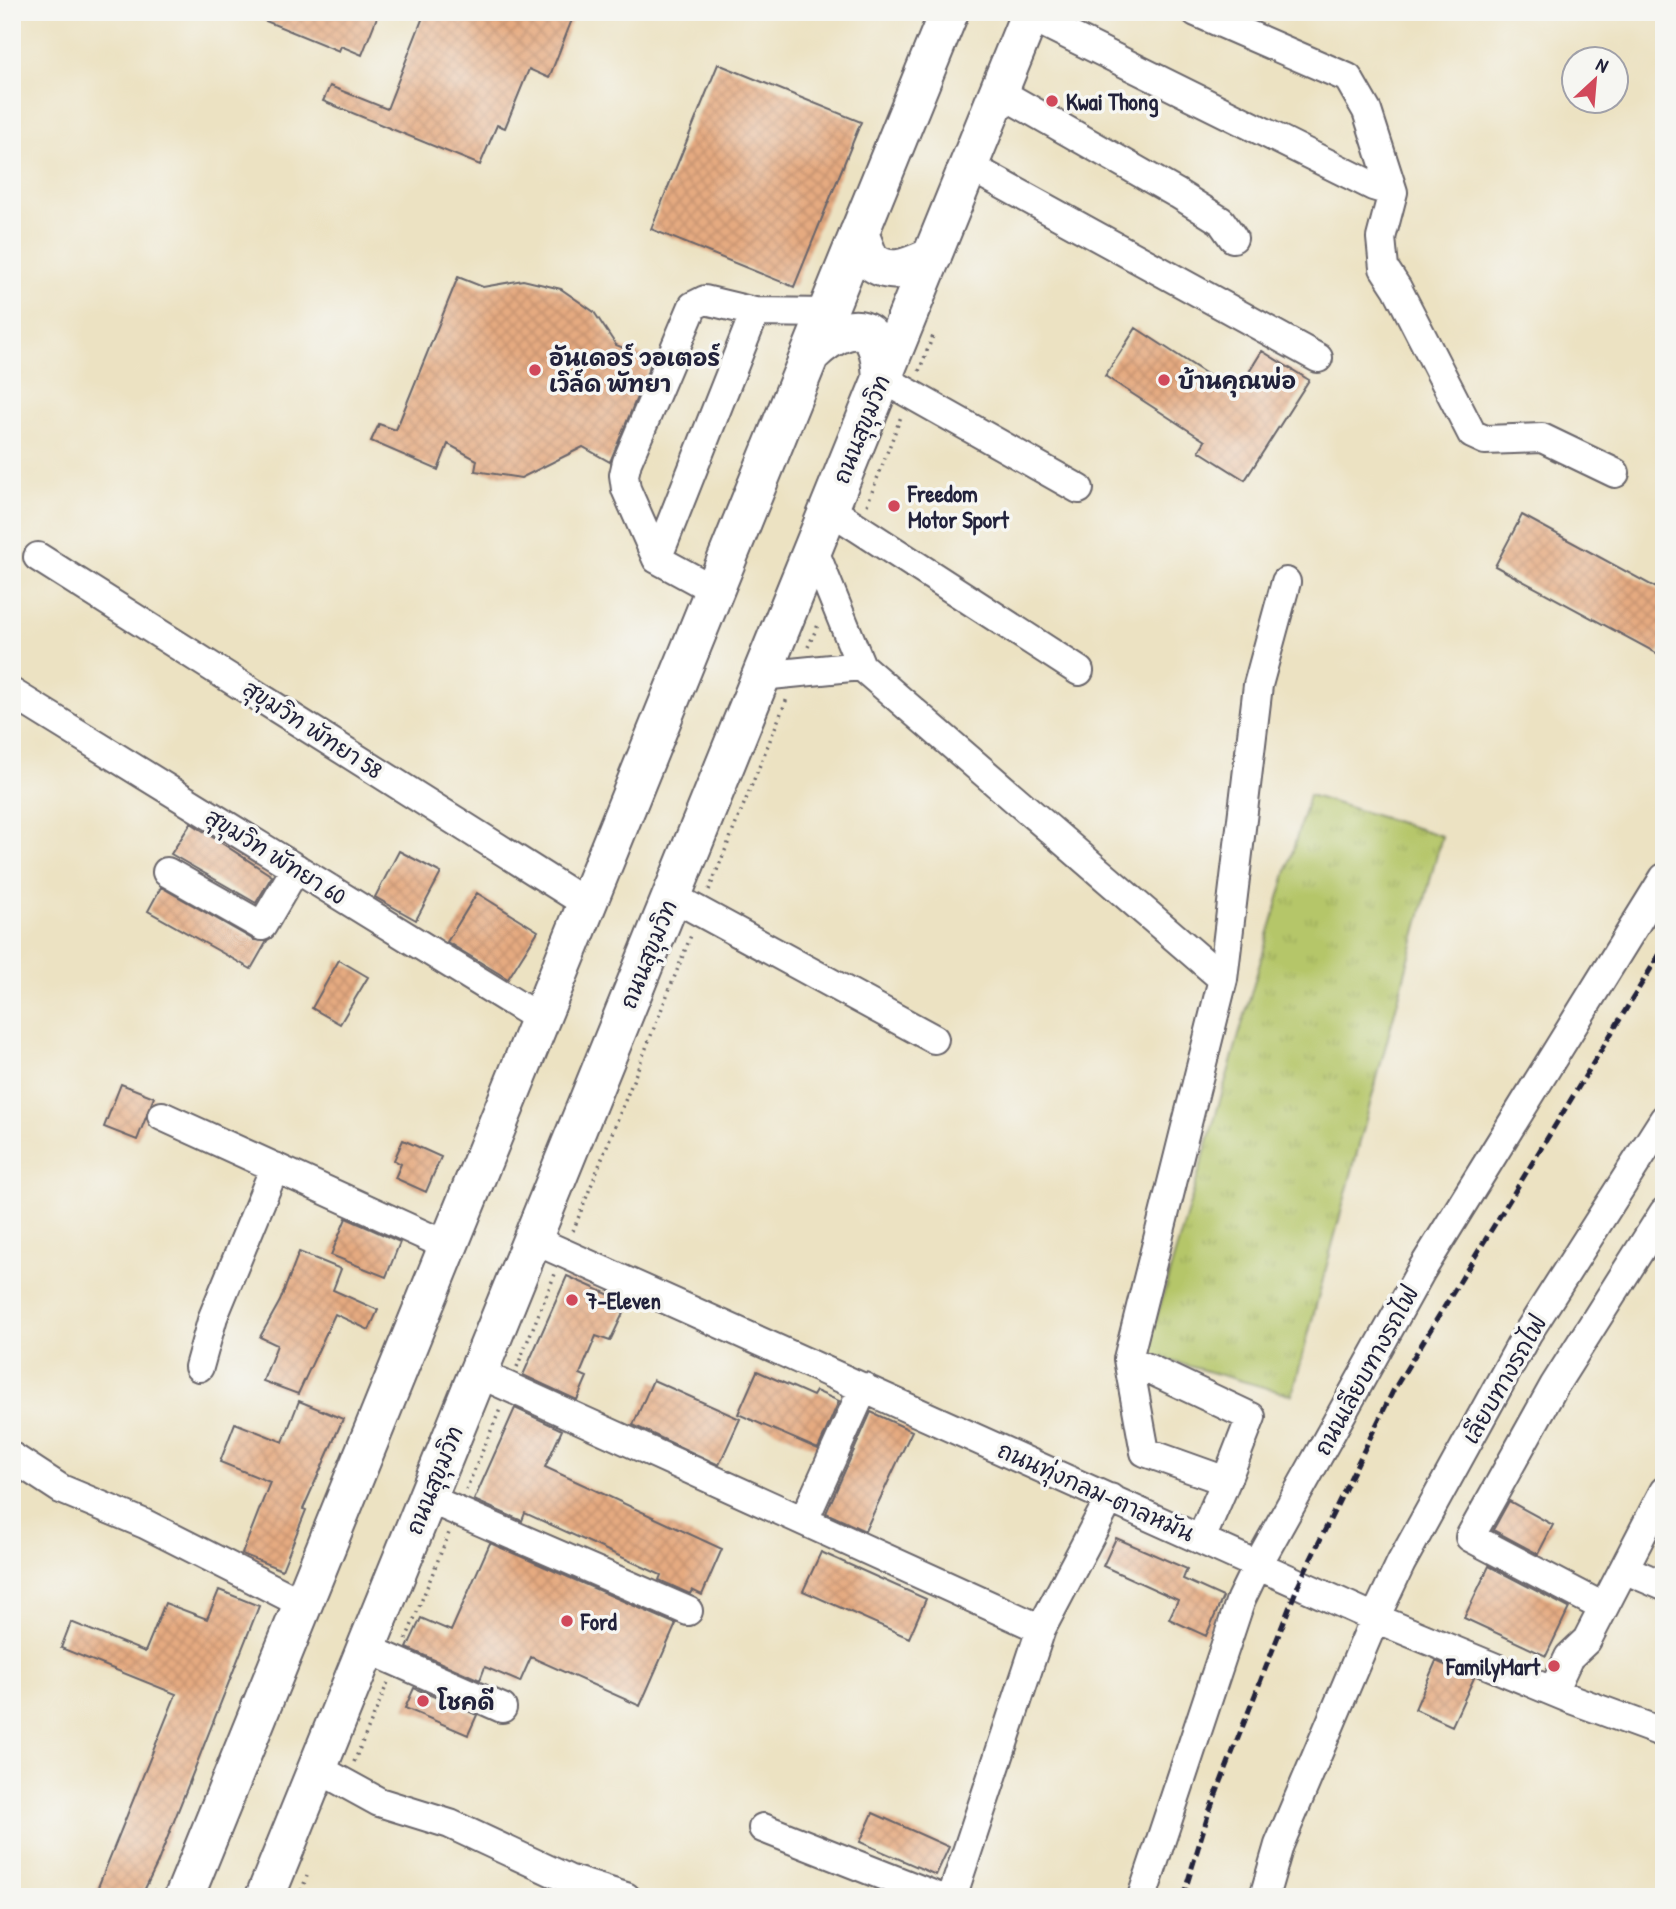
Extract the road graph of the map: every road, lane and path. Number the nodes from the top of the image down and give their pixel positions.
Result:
1 (949, 12) edge
2 (1196, 12) edge
3 (1030, 14) edge
4 (999, 92) junction
5 (969, 166) junction
6 (1394, 192) junction
7 (859, 233) junction
8 (1233, 238) dead end
9 (932, 257) junction
10 (755, 312) junction
11 (827, 313) junction
12 (935, 332) dead end
13 (811, 354) junction
14 (1318, 358) dead end
15 (896, 386) junction
16 (1615, 474) dead end
17 (1079, 489) dead end
18 (843, 519) junction
19 (813, 548) junction
20 (38, 556) dead end
21 (657, 559) junction
22 (1286, 582) dead end
23 (714, 590) junction
24 (831, 593) junction
25 (861, 666) junction
26 (798, 670) junction
27 (1079, 671) dead end
28 (761, 677) junction
29 (12, 693) edge
30 (296, 868) junction
31 (167, 872) dead end
32 (1664, 878) edge
33 (686, 903) junction
34 (587, 904) junction
35 (1223, 979) junction
36 (540, 1019) junction
37 (934, 1039) dead end
38 (162, 1116) dead end
39 (1664, 1119) edge
40 (275, 1167) junction
41 (1664, 1212) edge
42 (448, 1246) junction
43 (548, 1246) junction
44 (1128, 1359) junction
45 (199, 1367) dead end
46 (493, 1380) junction
47 (864, 1387) junction
48 (12, 1457) edge
49 (1226, 1481) junction
50 (1664, 1491) edge
51 (1110, 1498) junction
52 (442, 1505) junction
53 (804, 1520) junction
54 (1201, 1539) junction
55 (1258, 1564) junction
56 (1624, 1569) junction
57 (1664, 1586) edge
58 (303, 1604) junction
59 (1603, 1608) junction
60 (688, 1611) dead end
61 (1375, 1618) junction
62 (1041, 1629) junction
63 (381, 1655) junction
64 (1562, 1695) junction
65 (502, 1708) dead end
66 (1664, 1733) edge
67 (331, 1776) junction
68 (763, 1829) dead end
69 (309, 1871) dead end
70 (184, 1897) edge
71 (265, 1897) edge
72 (299, 1897) edge
73 (626, 1897) edge
74 (938, 1897) edge
75 (952, 1897) edge
76 (1142, 1897) edge
77 (1264, 1897) edge

1 - 7 highway
2 - 6 street
3 - 4 highway, ถนนสุขุมวิท
3 - 6 street
4 - 5 highway, ถนนสุขุมวิท
4 - 8 street
5 - 9 highway, ถนนสุขุมวิท
5 - 14 street
6 - 16 street
7 - 9 highway
7 - 11 highway
9 - 15 highway, ถนนสุขุมวิท
10 - 11 street
10 - 21 street
10 - 21 street
11 - 13 highway
12 - 15 path
13 - 15 highway
13 - 23 highway
15 - 17 street
15 - 18 highway, ถนนสุขุมวิท
15 - 18 path
18 - 19 highway, ถนนสุขุมวิท
18 - 27 street
19 - 24 street
19 - 28 highway, ถนนสุขุมวิท
20 - 34 street, สุขุมวิท พัทยา 58
21 - 23 street
22 - 35 street
23 - 34 highway
24 - 25 street
24 - 26 path
25 - 26 street
25 - 35 street
26 - 28 street
26 - 33 path
28 - 33 highway, ถนนสุขุมวิท
29 - 30 street, สุขุมวิท พัทยา 60
30 - 31 street
30 - 36 street, สุขุมวิท พัทยา 60
32 - 55 street, ถนนเลียบทางรถไฟ
33 - 37 street
33 - 43 highway, ถนนสุขุมวิท
33 - 43 path
34 - 36 highway
35 - 44 street
36 - 42 highway
38 - 40 street
39 - 61 street, เลียบทางรถไฟ
40 - 42 street
40 - 45 street
41 - 59 street
42 - 58 highway
43 - 46 highway, ถนนสุขุมวิท
43 - 46 path
43 - 47 street, ถนนทุ่งกลม-ตาลหมัน
44 - 49 street
44 - 49 street
46 - 52 highway, ถนนสุขุมวิท
46 - 52 path
46 - 53 street
47 - 51 street, ถนนทุ่งกลม-ตาลหมัน
47 - 53 street
48 - 58 street
49 - 54 street
50 - 56 street
51 - 54 street, ถนนทุ่งกลม-ตาลหมัน
51 - 62 street
52 - 60 street
52 - 63 highway, ถนนสุขุมวิท
52 - 63 path
53 - 62 street
54 - 55 street, ถนนทุ่งกลม-ตาลหมัน
55 - 61 street, ถนนทุ่งกลม-ตาลหมัน
55 - 76 street, ถนนเลียบทางรถไฟ
56 - 57 street
56 - 59 street
58 - 70 highway
59 - 64 street
61 - 64 street, ถนนทุ่งกลม-ตาลหมัน
61 - 77 street
62 - 75 street
63 - 65 street
63 - 67 highway, ถนนสุขุมวิท
63 - 67 path
64 - 66 street, ถนนทุ่งกลม-ตาลหมัน
67 - 71 highway, ถนนสุขุมวิท
67 - 73 street
68 - 74 street
69 - 72 path

